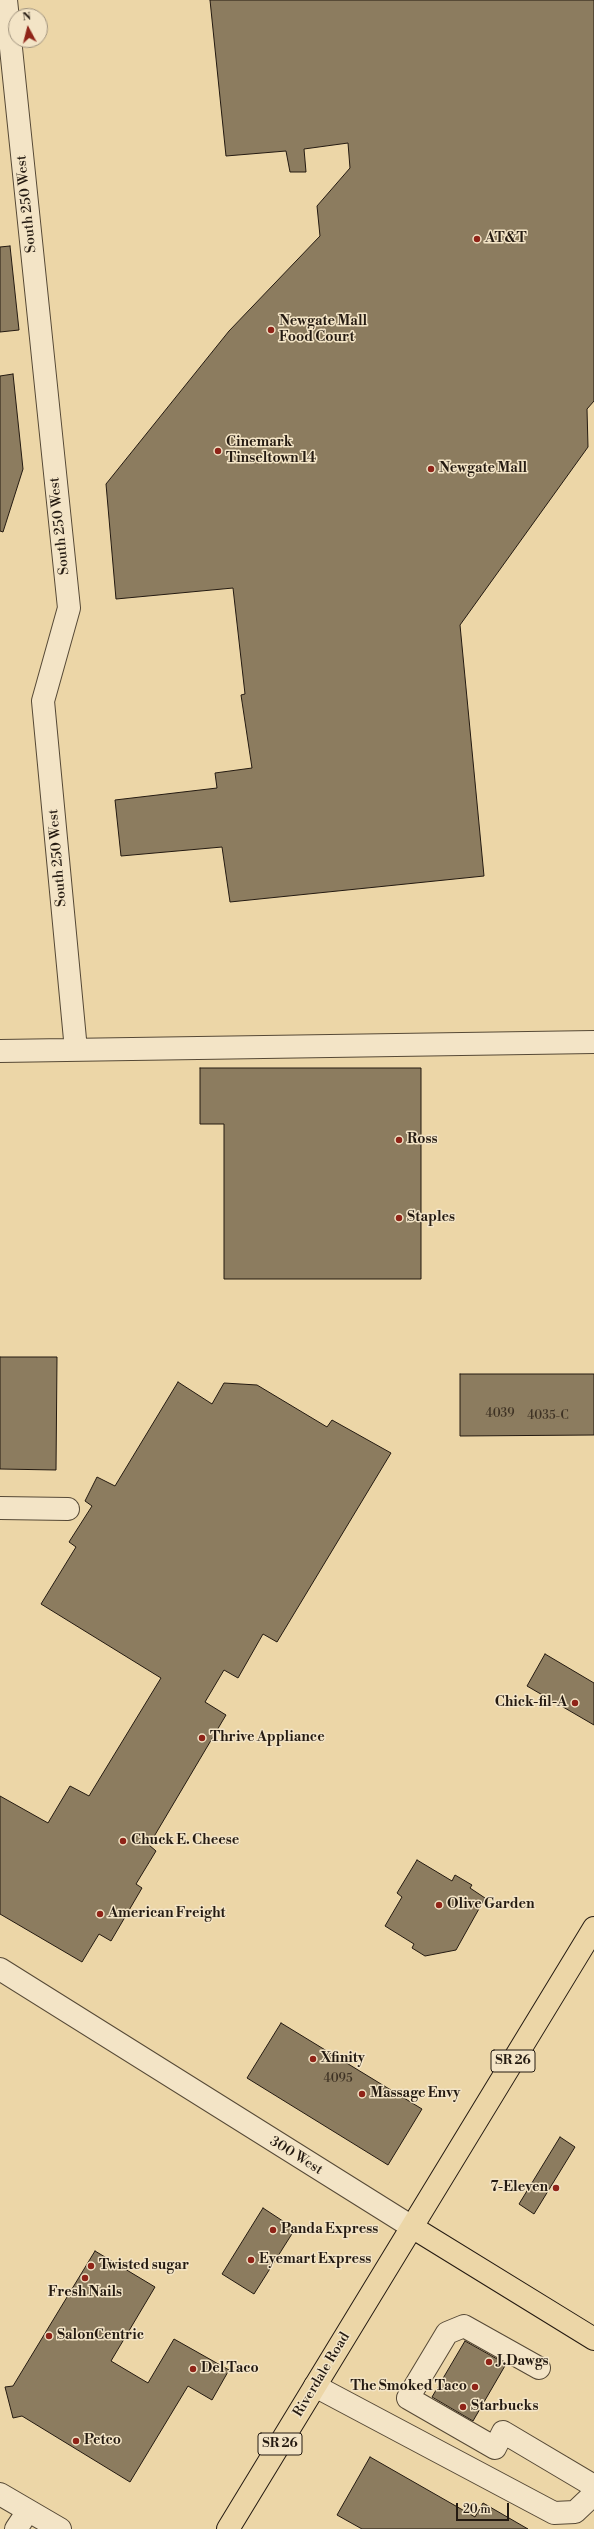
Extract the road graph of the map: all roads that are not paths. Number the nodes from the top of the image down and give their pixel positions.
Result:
1 (6, 0) edge
2 (5, 46) edge
3 (594, 1042) edge
4 (76, 1050) junction
5 (0, 1051) edge
6 (0, 1508) edge
7 (68, 1509) dead end
8 (594, 1928) edge
9 (0, 1969) edge
10 (412, 2227) junction
11 (594, 2339) edge
12 (539, 2368) dead end
13 (315, 2386) junction
14 (594, 2486) edge
15 (0, 2494) edge
16 (594, 2494) edge
17 (28, 2511) junction
18 (16, 2529) edge
19 (60, 2529) edge
20 (228, 2529) edge

1 - 2 street, South 250 West
2 - 4 street, South 250 West
3 - 4 street
4 - 5 street
6 - 7 street
8 - 10 main road, SR 26
9 - 10 street, 300 West
10 - 11 main road, 300 West
10 - 13 main road, Riverdale Road / SR 26
12 - 14 street
13 - 16 street
13 - 20 main road, Riverdale Road / SR 26
15 - 17 street
17 - 18 street
17 - 19 street

